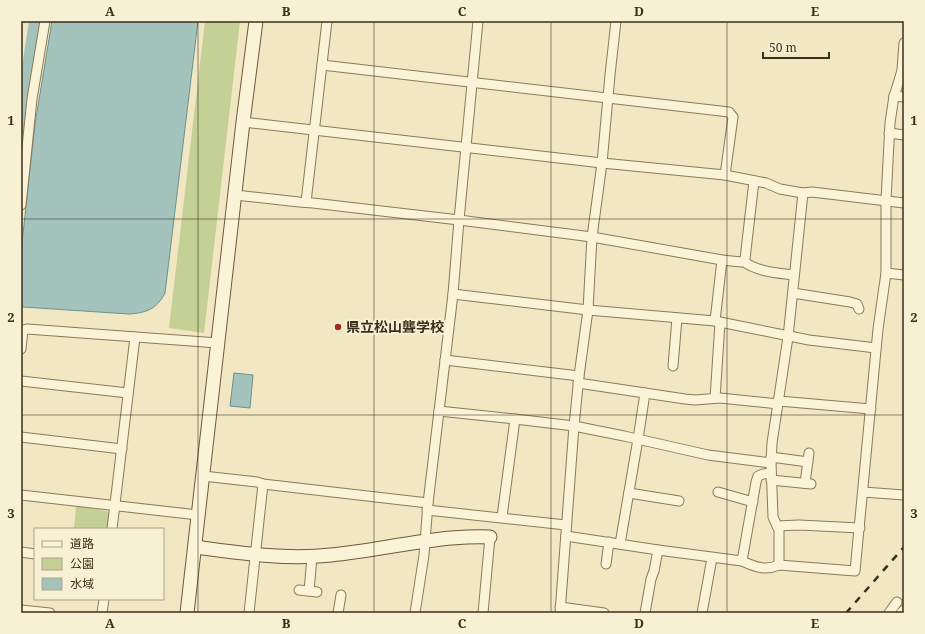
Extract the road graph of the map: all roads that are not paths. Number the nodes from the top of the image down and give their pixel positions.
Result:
1 (45, 21) edge
2 (256, 21) edge
3 (327, 21) edge
4 (478, 21) edge
5 (616, 21) edge
6 (904, 44) edge
7 (322, 65) junction
8 (472, 82) junction
9 (894, 96) junction
10 (904, 97) edge
11 (608, 98) junction
12 (243, 122) junction
13 (314, 130) junction
14 (889, 133) junction
15 (904, 136) edge
16 (466, 147) junction
17 (602, 163) junction
18 (725, 176) junction
19 (754, 181) junction
20 (802, 194) junction
21 (235, 195) junction
22 (886, 200) junction
23 (306, 202) junction
24 (904, 203) edge
25 (21, 206) edge
26 (459, 220) junction
27 (592, 237) junction
28 (722, 260) junction
29 (744, 262) junction
30 (886, 273) junction
31 (794, 275) junction
32 (904, 275) edge
33 (793, 293) junction
34 (453, 294) junction
35 (859, 309) dead end
36 (588, 310) junction
37 (677, 318) junction
38 (717, 322) junction
39 (135, 337) junction
40 (788, 337) junction
41 (218, 344) junction
42 (876, 348) junction
43 (21, 349) edge
44 (445, 360) junction
45 (673, 366) dead end
46 (579, 380) junction
47 (21, 381) edge
48 (128, 393) junction
49 (645, 393) junction
50 (715, 398) junction
51 (778, 403) junction
52 (871, 409) junction
53 (439, 411) junction
54 (516, 419) junction
55 (574, 426) junction
56 (21, 437) edge
57 (638, 439) junction
58 (122, 449) junction
59 (771, 460) junction
60 (203, 476) junction
61 (771, 477) junction
62 (263, 484) junction
63 (718, 492) dead end
64 (863, 492) junction
65 (629, 493) junction
66 (21, 495) edge
67 (904, 495) edge
68 (679, 501) dead end
69 (753, 502) junction
70 (115, 506) junction
71 (427, 507) junction
72 (198, 515) junction
73 (502, 517) junction
74 (566, 525) junction
75 (777, 526) junction
76 (112, 528) edge
77 (860, 528) junction
78 (566, 536) junction
79 (490, 537) joint
80 (425, 540) junction
81 (608, 542) junction
82 (620, 544) junction
83 (195, 547) junction
84 (658, 550) junction
85 (21, 552) edge
86 (34, 554) edge
87 (255, 555) junction
88 (312, 557) junction
89 (712, 558) junction
90 (742, 561) junction
91 (606, 564) dead end
92 (779, 565) junction
93 (299, 590) dead end
94 (341, 595) dead end
95 (104, 600) edge
96 (897, 602) dead end
97 (21, 610) edge
98 (560, 610) edge
99 (904, 610) edge
100 (50, 613) edge
101 (102, 613) edge
102 (187, 613) edge
103 (249, 613) edge
104 (338, 613) edge
105 (415, 613) edge
106 (483, 613) edge
107 (604, 613) edge
108 (645, 613) edge
109 (702, 613) edge
110 (889, 613) edge
111 (901, 613) edge

1 - 25 street
2 - 12 street
3 - 7 street
4 - 8 street
5 - 11 street
6 - 9 street
7 - 8 street
7 - 13 street
8 - 11 street
8 - 16 street
9 - 10 street
9 - 14 street
11 - 17 street
11 - 18 street
12 - 13 street
12 - 21 street
13 - 16 street
13 - 23 street
14 - 15 street
14 - 22 street
16 - 17 street
16 - 26 street
17 - 18 street
17 - 27 street
18 - 19 street
19 - 20 street
19 - 29 street
20 - 22 street
20 - 31 street
21 - 23 street
21 - 41 street
22 - 24 street
22 - 30 street
23 - 26 street
26 - 27 street
26 - 34 street
27 - 28 street
27 - 36 street
28 - 29 street
28 - 38 street
29 - 31 street
30 - 32 street
30 - 42 street
31 - 33 street
33 - 35 street
33 - 40 street
34 - 36 street
34 - 44 street
36 - 37 street
36 - 46 street
37 - 38 street
37 - 45 street
38 - 40 street
38 - 50 street
39 - 41 street
39 - 43 street
39 - 48 street
40 - 42 street
40 - 51 street
41 - 60 street
42 - 52 street
44 - 46 street
44 - 53 street
46 - 49 street
46 - 55 street
47 - 48 street
48 - 58 street
49 - 50 street
49 - 57 street
50 - 51 street
51 - 52 street
51 - 59 street
52 - 64 street
53 - 54 street
53 - 71 street
54 - 55 street
54 - 73 street
55 - 57 street
55 - 74 street
56 - 58 street
57 - 59 street
57 - 65 street
58 - 70 street
59 - 61 street
59 - 61 street
60 - 62 street
60 - 72 street
61 - 69 street
61 - 75 street
62 - 71 street
62 - 87 street
63 - 69 street
64 - 67 street
64 - 77 street
65 - 68 street
65 - 82 street
66 - 70 street
69 - 90 street
70 - 72 street
70 - 76 street
71 - 73 street
71 - 80 street
72 - 83 street
73 - 74 street
74 - 78 street
75 - 77 street
75 - 92 street
77 - 92 street
78 - 81 street
78 - 98 street
79 - 80 street
79 - 106 street
80 - 88 street
80 - 105 street
81 - 82 street
81 - 91 street
82 - 84 street
83 - 87 street
83 - 102 street
84 - 89 street
84 - 108 street
85 - 86 street
87 - 88 street
87 - 103 street
88 - 93 street
89 - 90 street
89 - 109 street
90 - 92 street
94 - 104 street
95 - 101 street
96 - 110 street
97 - 100 street
98 - 107 street
99 - 111 street

